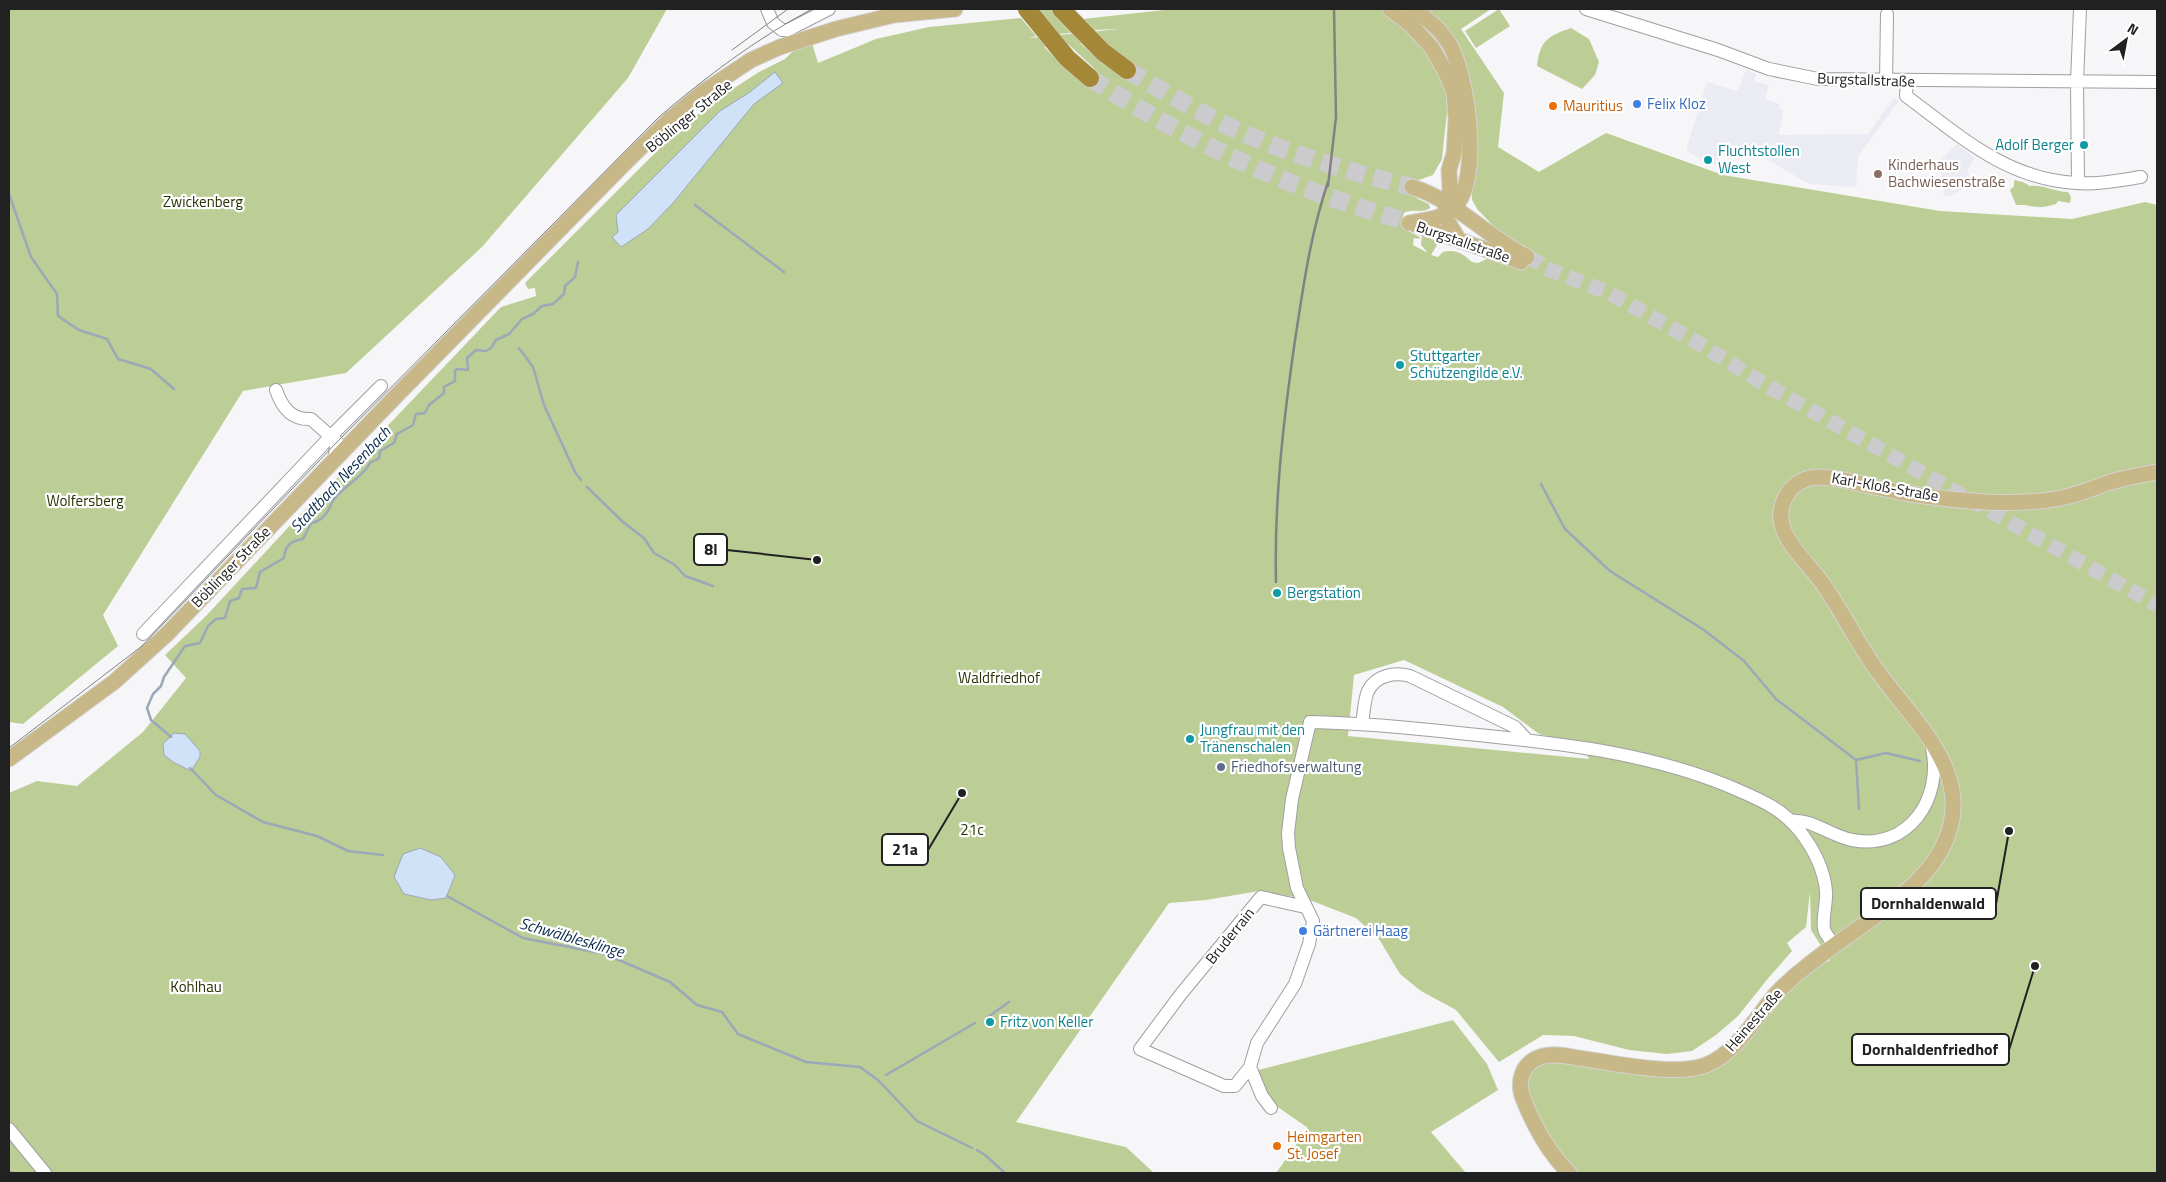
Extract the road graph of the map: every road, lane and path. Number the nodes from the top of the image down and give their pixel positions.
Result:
1 (829, 9) edge
2 (955, 9) edge
3 (1026, 9) edge
4 (1061, 9) edge
5 (1390, 9) edge
6 (1413, 9) edge
7 (1586, 9) edge
8 (2080, 9) edge
9 (917, 10) edge
10 (934, 10) edge
11 (768, 12) edge
12 (1888, 14) dead end
13 (800, 42) junction
14 (1127, 70) tunnel mouth
15 (1090, 78) tunnel mouth
16 (1886, 81) junction
17 (1907, 81) junction
18 (2077, 82) junction
19 (2157, 82) edge
20 (1449, 170) junction
21 (2141, 177) dead end
22 (2078, 183) junction
23 (1466, 188) junction
24 (1449, 208) junction
25 (1480, 227) junction
26 (1459, 240) junction
27 (381, 386) dead end
28 (276, 390) dead end
29 (334, 439) junction
30 (334, 460) junction
31 (2157, 472) edge
32 (200, 599) junction
33 (181, 600) junction
34 (181, 620) junction
35 (143, 634) dead end
36 (114, 682) junction
37 (1362, 723) junction
38 (1930, 738) junction
39 (1527, 740) junction
40 (9, 758) edge
41 (1790, 821) junction
42 (1305, 906) junction
43 (1834, 945) junction
44 (1250, 1067) junction
45 (1271, 1108) dead end
46 (9, 1129) edge
47 (45, 1173) edge
48 (1569, 1173) edge

1 - 11 street
2 - 10 main road
3 - 15 highway
4 - 14 highway
5 - 20 main road
6 - 23 main road, Burgstallstraße
7 - 16 street, Burgstallstraße
8 - 18 street
9 - 10 main road
9 - 13 main road
12 - 16 street
13 - 30 main road, Böblinger Straße
13 - 36 main road, Böblinger Straße
16 - 17 street, Burgstallstraße
17 - 18 street, Burgstallstraße
17 - 22 street
18 - 19 street, Burgstallstraße
18 - 22 street
20 - 24 main road
20 - 24 main road
21 - 22 street
23 - 24 main road, Burgstallstraße
23 - 25 main road
24 - 25 main road, Burgstallstraße
24 - 26 main road
24 - 26 main road, Burgstallstraße
25 - 26 main road, Burgstallstraße
27 - 29 street, Böblinger Straße
28 - 29 street
29 - 30 street
29 - 33 street, Böblinger Straße
30 - 32 main road, Böblinger Straße
31 - 38 main road, Karl-Kloß-Straße
32 - 33 street
32 - 34 main road, Böblinger Straße
33 - 34 street
33 - 35 street, Böblinger Straße
34 - 36 main road, Böblinger Straße
36 - 40 main road, Böblinger Straße
37 - 39 street
37 - 39 street
37 - 42 street
38 - 41 street
38 - 43 main road, Heinestraße
39 - 41 street
41 - 43 street
42 - 44 street, Bruderrain
42 - 44 street, Bruderrain
43 - 48 main road, Heinestraße
44 - 45 street
46 - 47 street

